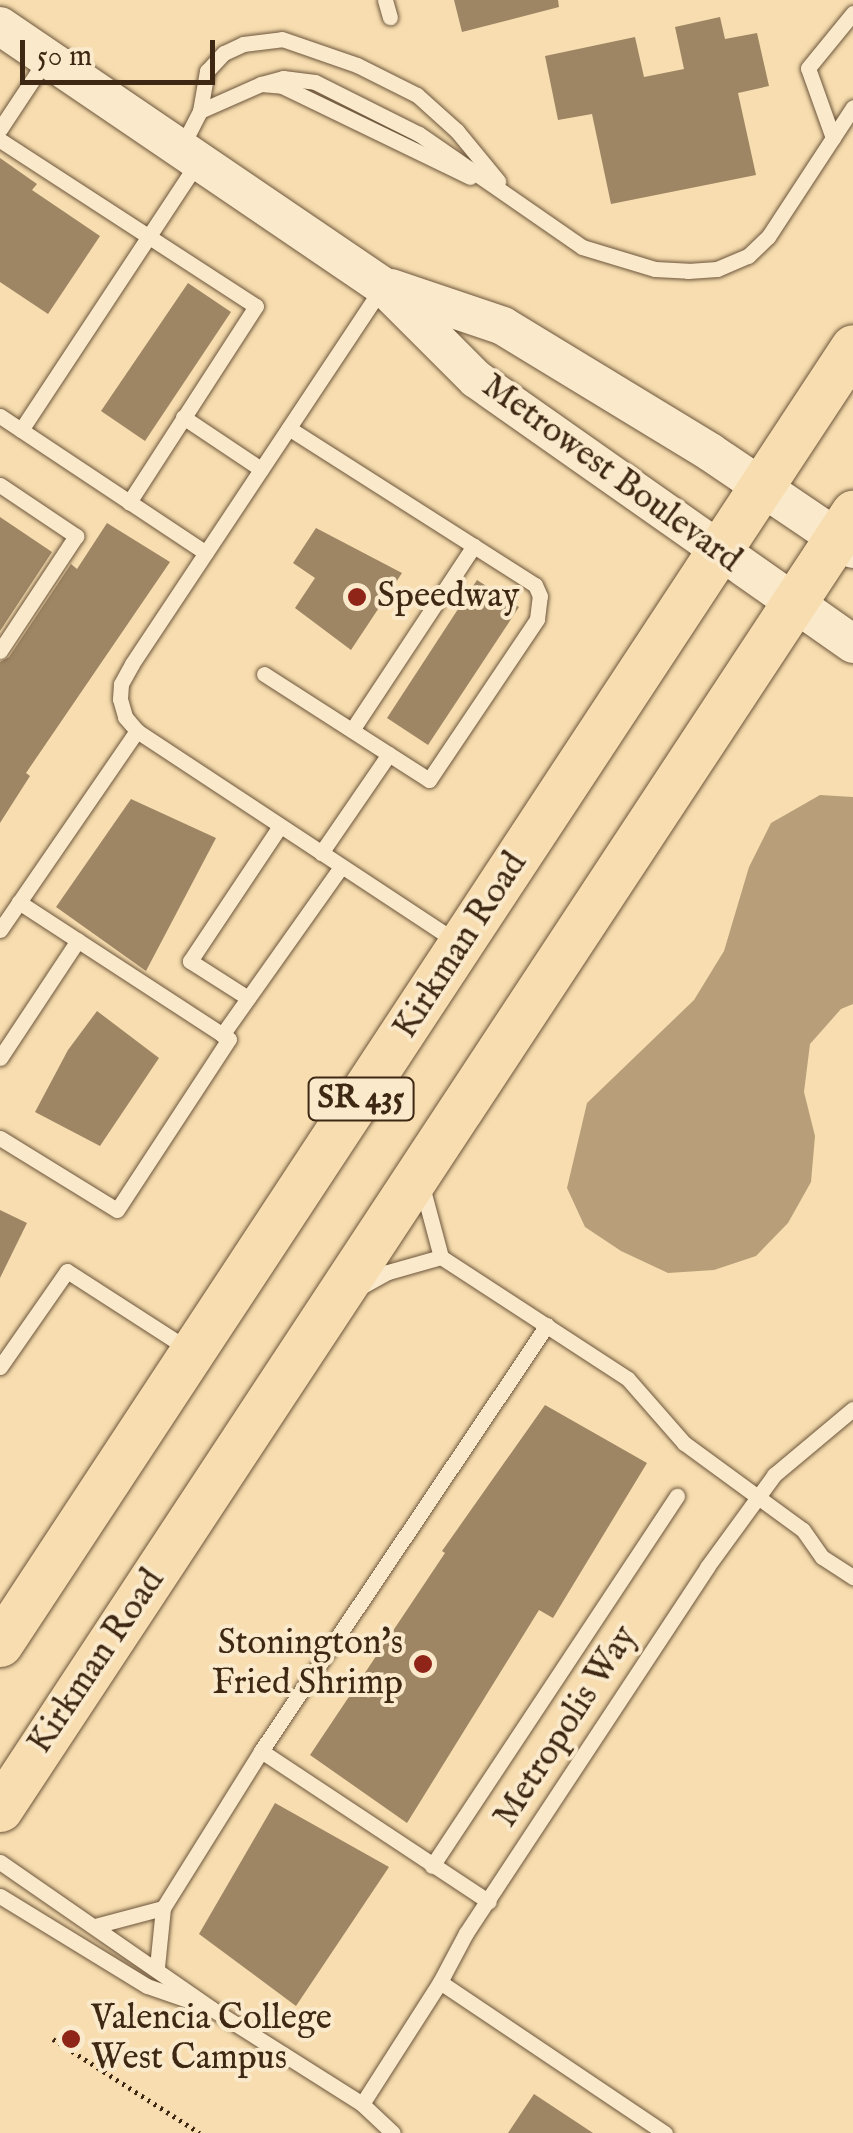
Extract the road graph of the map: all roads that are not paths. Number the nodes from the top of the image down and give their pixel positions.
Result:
1 (385, 0) edge
2 (853, 13) edge
3 (390, 18) dead end
4 (0, 26) edge
5 (47, 58) junction
6 (853, 108) edge
7 (200, 112) junction
8 (0, 129) edge
9 (833, 138) junction
10 (0, 140) edge
11 (190, 155) junction
12 (510, 195) junction
13 (149, 236) junction
14 (384, 286) junction
15 (853, 347) edge
16 (0, 416) edge
17 (183, 417) junction
18 (289, 428) junction
19 (21, 430) junction
20 (261, 469) junction
21 (0, 486) edge
22 (762, 486) junction
23 (129, 502) junction
24 (848, 533) edge
25 (474, 546) junction
26 (206, 552) junction
27 (718, 552) junction
28 (794, 604) junction
29 (853, 644) edge
30 (0, 651) edge
31 (264, 674) dead end
32 (352, 730) junction
33 (137, 732) junction
34 (389, 754) junction
35 (280, 826) junction
36 (321, 853) junction
37 (341, 866) junction
38 (19, 902) junction
39 (0, 930) edge
40 (78, 940) junction
41 (462, 945) junction
42 (248, 998) junction
43 (222, 1035) junction
44 (0, 1058) edge
45 (0, 1138) edge
46 (420, 1176) junction
47 (441, 1257) junction
48 (338, 1299) junction
49 (548, 1326) junction
50 (194, 1353) junction
51 (0, 1367) edge
52 (853, 1409) edge
53 (677, 1496) dead end
54 (757, 1498) junction
55 (853, 1578) edge
56 (0, 1644) edge
57 (261, 1751) junction
58 (0, 1809) edge
59 (0, 1862) edge
60 (432, 1866) junction
61 (0, 1896) edge
62 (489, 1902) junction
63 (163, 1908) junction
64 (95, 1926) junction
65 (157, 1967) junction
66 (440, 1982) junction
67 (212, 2008) junction
68 (362, 2104) junction
69 (393, 2133) edge
70 (665, 2133) edge

1 - 3 lane
2 - 9 lane
4 - 5 street, Metrowest Boulevard
5 - 8 lane
5 - 11 street, Metrowest Boulevard
6 - 9 lane
7 - 11 lane
7 - 12 lane
7 - 12 lane
9 - 12 lane
10 - 13 lane
11 - 13 lane
11 - 14 street, Metrowest Boulevard
13 - 17 lane
13 - 19 lane
14 - 18 lane
14 - 22 street, Metrowest Boulevard
14 - 27 street, Metrowest Boulevard
15 - 22 main road, Kirkman Road / SR 435
16 - 19 lane
17 - 20 lane
17 - 23 lane
18 - 20 lane
18 - 25 lane
19 - 23 lane
20 - 26 lane
21 - 30 lane
22 - 24 street, Metrowest Boulevard
22 - 27 main road, Kirkman Road / SR 435
23 - 26 lane
24 - 28 main road, Kirkman Road / SR 435
25 - 32 lane
25 - 34 lane
26 - 33 lane
27 - 28 street, Metrowest Boulevard
27 - 41 main road, Kirkman Road / SR 435
28 - 29 street, Metrowest Boulevard
28 - 46 main road, Kirkman Road / SR 435
31 - 32 lane
32 - 34 lane
33 - 35 lane
33 - 38 lane
34 - 36 lane
35 - 36 lane
35 - 42 lane
36 - 37 lane
37 - 41 lane
37 - 42 lane
38 - 39 lane
38 - 40 lane
40 - 43 lane
40 - 44 lane
41 - 50 main road, Kirkman Road / SR 435
42 - 43 lane
43 - 45 lane
46 - 47 lane
46 - 48 main road, Kirkman Road / SR 435
47 - 48 lane
47 - 49 lane
48 - 58 main road, Kirkman Road / SR 435
49 - 54 lane
49 - 57 lane
50 - 51 lane
50 - 56 main road, Kirkman Road / SR 435
52 - 54 lane, Metropolis Way
53 - 60 lane
54 - 55 lane
54 - 62 lane, Metropolis Way
57 - 60 lane
57 - 63 lane
59 - 64 lane
60 - 62 lane
61 - 67 lane
62 - 66 lane, Metropolis Way
63 - 64 lane
63 - 65 lane
64 - 65 lane
65 - 67 lane
66 - 68 lane, Metropolis Way
66 - 70 lane
67 - 68 lane
68 - 69 lane

